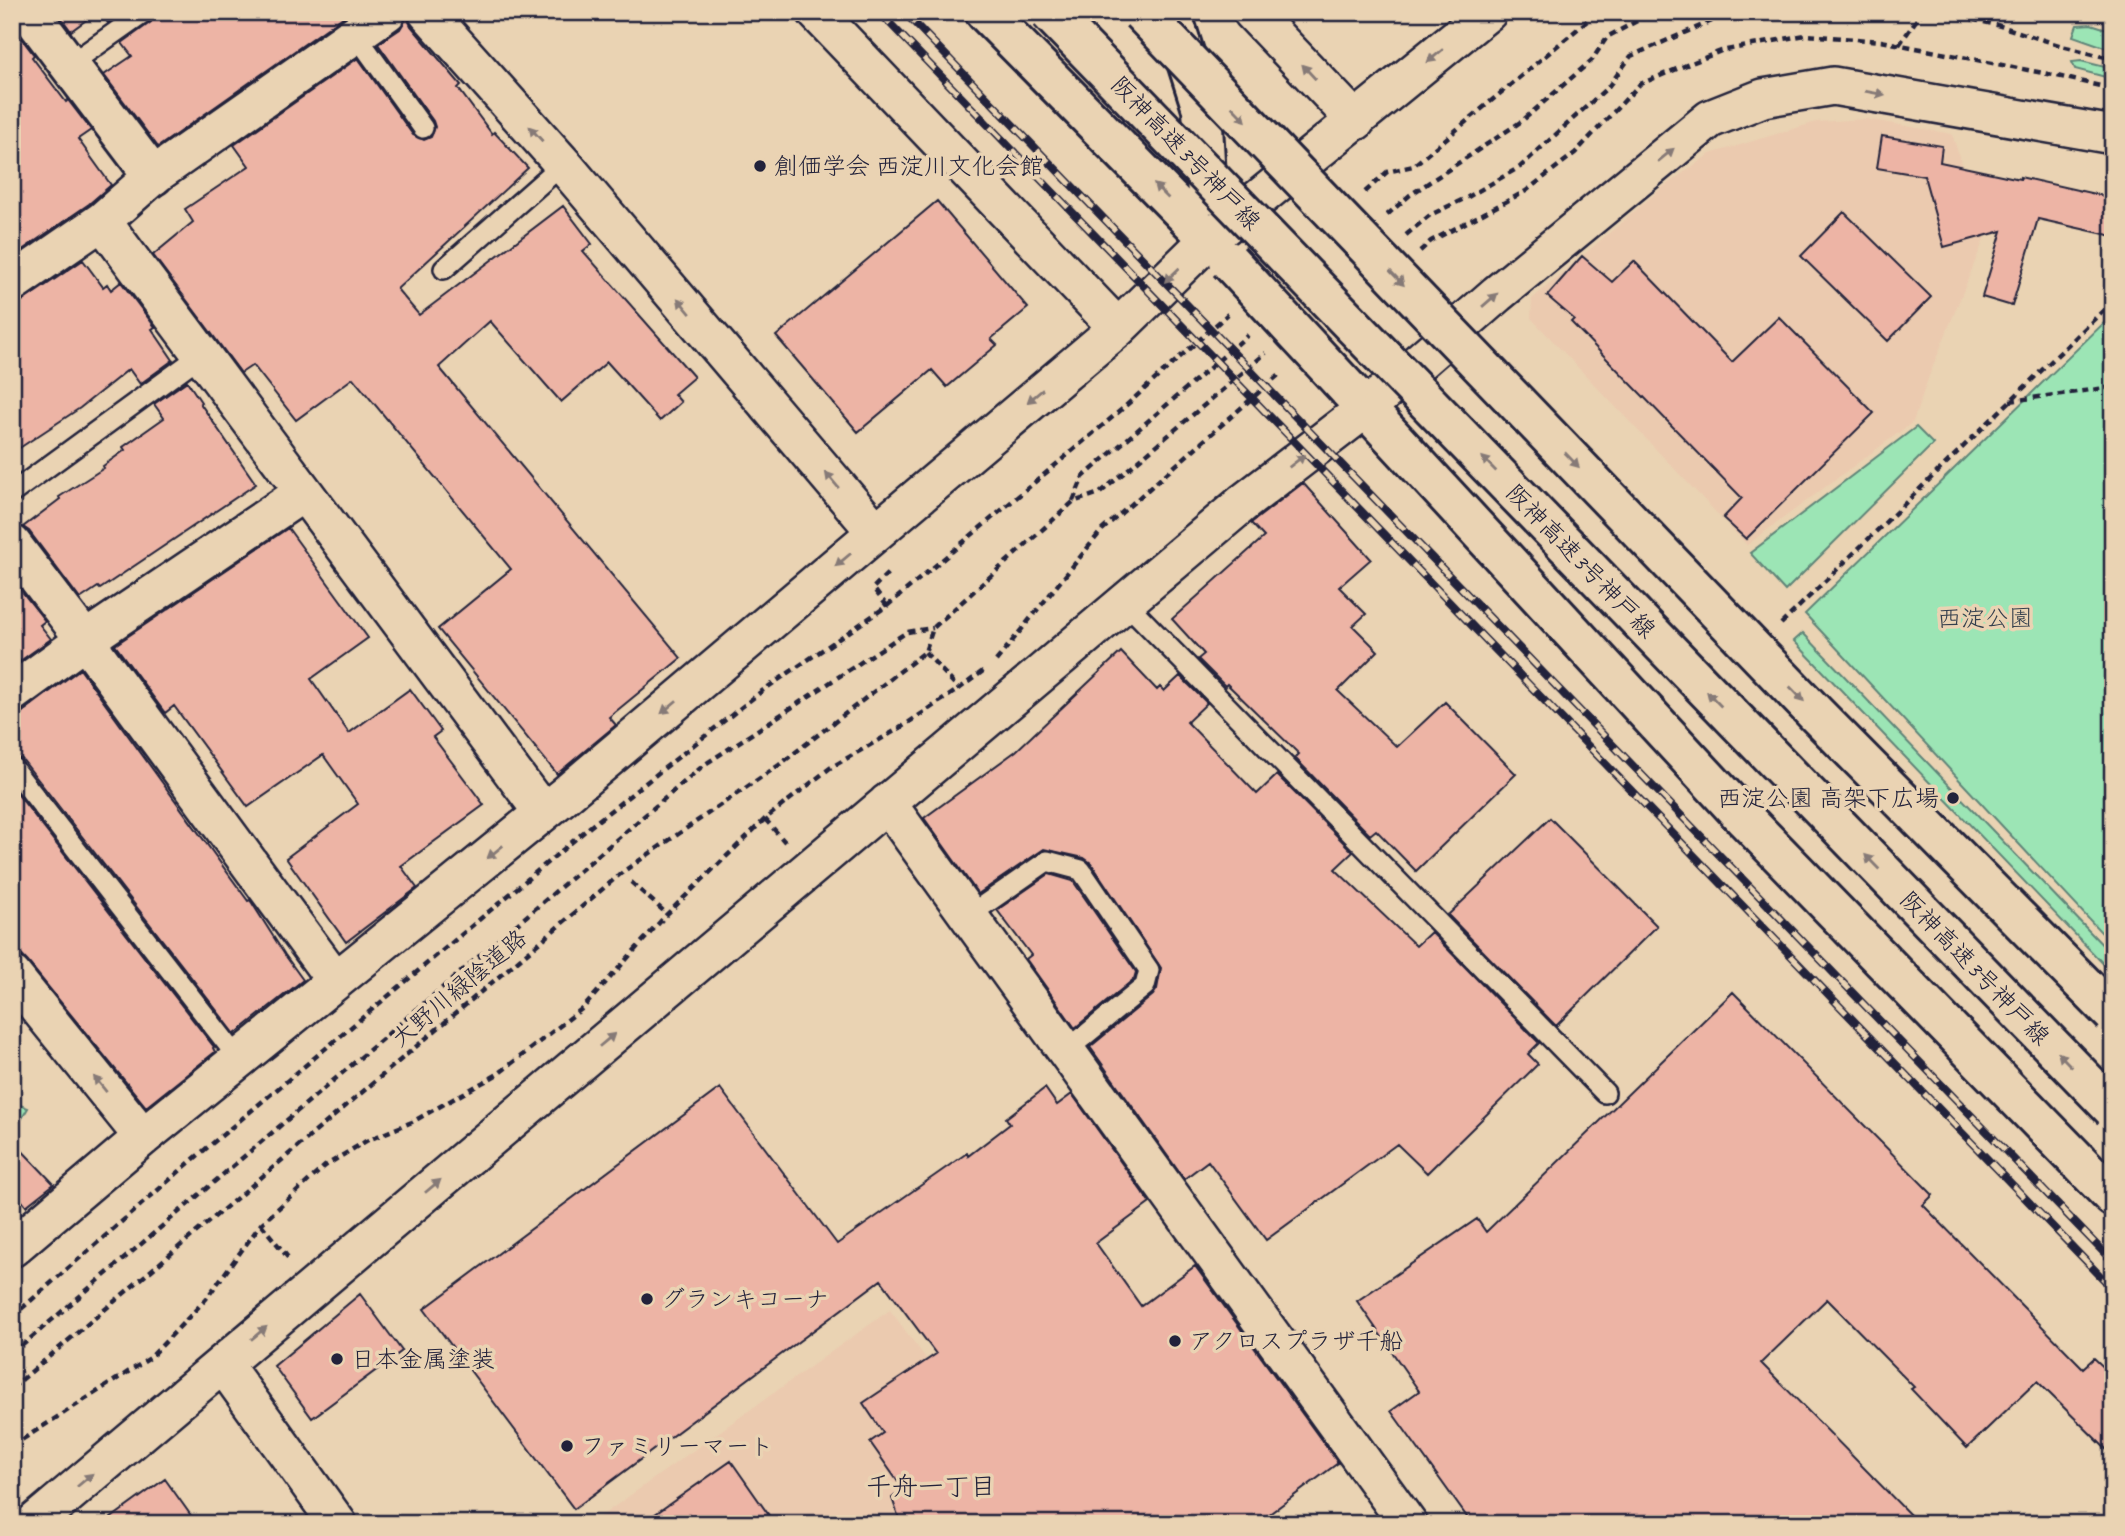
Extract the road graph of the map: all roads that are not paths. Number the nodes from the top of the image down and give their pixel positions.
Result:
1 (29, 12) edge
2 (144, 12) edge
3 (387, 12) edge
4 (427, 12) edge
5 (816, 12) edge
6 (985, 12) edge
7 (1049, 12) edge
8 (1141, 12) edge
9 (1171, 12) edge
10 (1252, 12) edge
11 (1488, 12) edge
12 (356, 35) junction
13 (69, 65) junction
14 (1356, 121) junction
15 (422, 128) dead end
16 (2113, 135) edge
17 (563, 164) junction
18 (153, 176) junction
19 (102, 221) junction
20 (1219, 250) junction
21 (444, 268) dead end
22 (14, 278) edge
23 (1118, 328) junction
24 (201, 355) junction
25 (1356, 399) junction
26 (12, 493) edge
27 (303, 493) junction
28 (876, 532) junction
29 (12, 544) edge
30 (1125, 602) junction
31 (85, 639) junction
32 (12, 693) edge
33 (12, 767) edge
34 (887, 803) junction
35 (543, 813) junction
36 (968, 916) junction
37 (12, 975) edge
38 (335, 980) junction
39 (2113, 1014) edge
40 (1066, 1051) junction
41 (239, 1059) junction
42 (1605, 1093) dead end
43 (2113, 1109) edge
44 (143, 1137) junction
45 (2113, 1197) edge
46 (12, 1248) edge
47 (223, 1364) junction
48 (33, 1524) edge
49 (338, 1524) edge
50 (1408, 1524) edge

1 - 13 main road
2 - 13 lane
3 - 12 street
17 -> 4 street
5 - 23 street
20 -> 6 main road
43 -> 7 main road, 阪神高速3号神戸線, bridge
8 -> 39 main road, bridge
9 - 20 main road
14 -> 10 street
11 -> 14 street
12 - 15 lane
12 - 18 street
13 - 18 main road
14 - 20 street
25 -> 16 street
17 - 21 lane
28 -> 17 street
18 - 19 street
19 - 22 street
19 - 24 street
20 -> 23 street
20 - 25 main road, bridge
23 -> 28 street
24 - 26 lane
24 - 27 street
30 -> 25 street
25 - 45 main road
27 - 31 street
27 - 35 street
28 -> 35 street
29 - 31 street
30 - 34 street
30 - 42 lane
31 - 32 street
31 - 38 street
33 - 41 lane
34 - 36 street
47 -> 34 street
35 -> 38 street
36 - 40 street
36 - 40 lane
44 -> 37 street
38 - 41 street
40 - 50 street
41 - 44 street
44 - 46 street
48 -> 47 street
47 - 49 street

